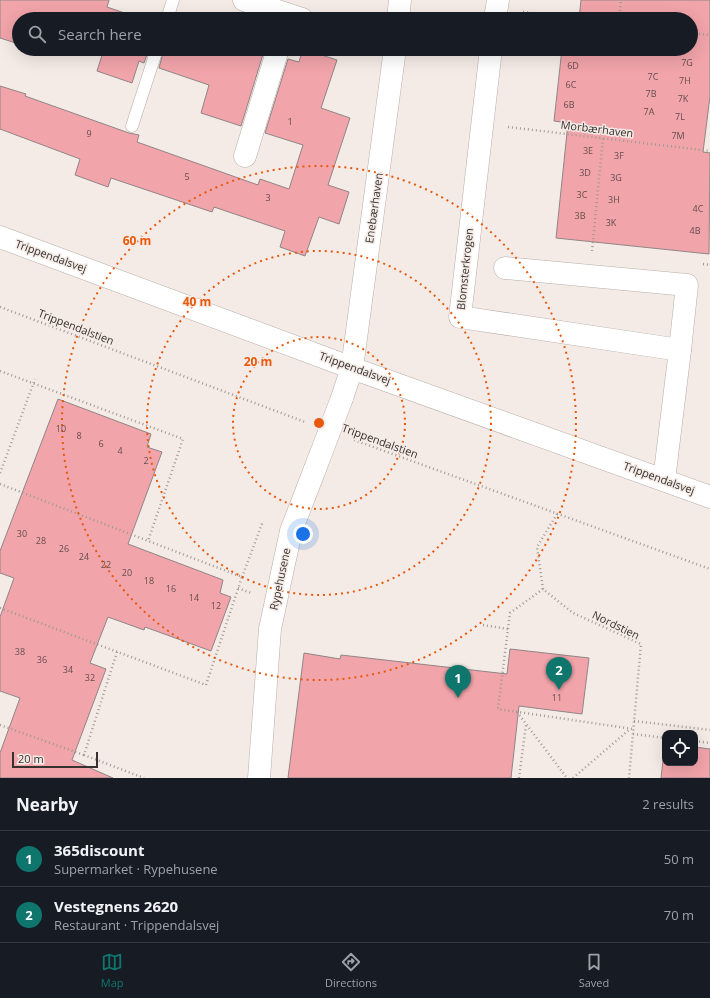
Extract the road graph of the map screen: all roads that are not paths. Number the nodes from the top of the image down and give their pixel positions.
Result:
1 (173, 0) edge
2 (244, 0) edge
3 (400, 0) edge
4 (169, 12) edge
5 (276, 12) edge
6 (399, 12) edge
7 (155, 56) edge
8 (276, 56) edge
9 (393, 56) edge
10 (490, 56) edge
11 (132, 126) dead end
12 (244, 156) dead end
13 (0, 237) edge
14 (505, 268) dead end
15 (680, 350) junction
16 (352, 368) junction
17 (664, 480) junction
18 (710, 497) edge
19 (259, 778) edge

1 - 4 lane
2 - 5 street
3 - 6 street
7 - 11 lane
8 - 12 street
9 - 16 street, Enebærhaven
10 - 15 street, Blomsterkrogen
13 - 16 street, Trippendalsvej
14 - 15 street
15 - 17 street
16 - 17 street, Trippendalsvej
16 - 19 street, Rypehusene, bridge
17 - 18 street, Trippendalsvej

